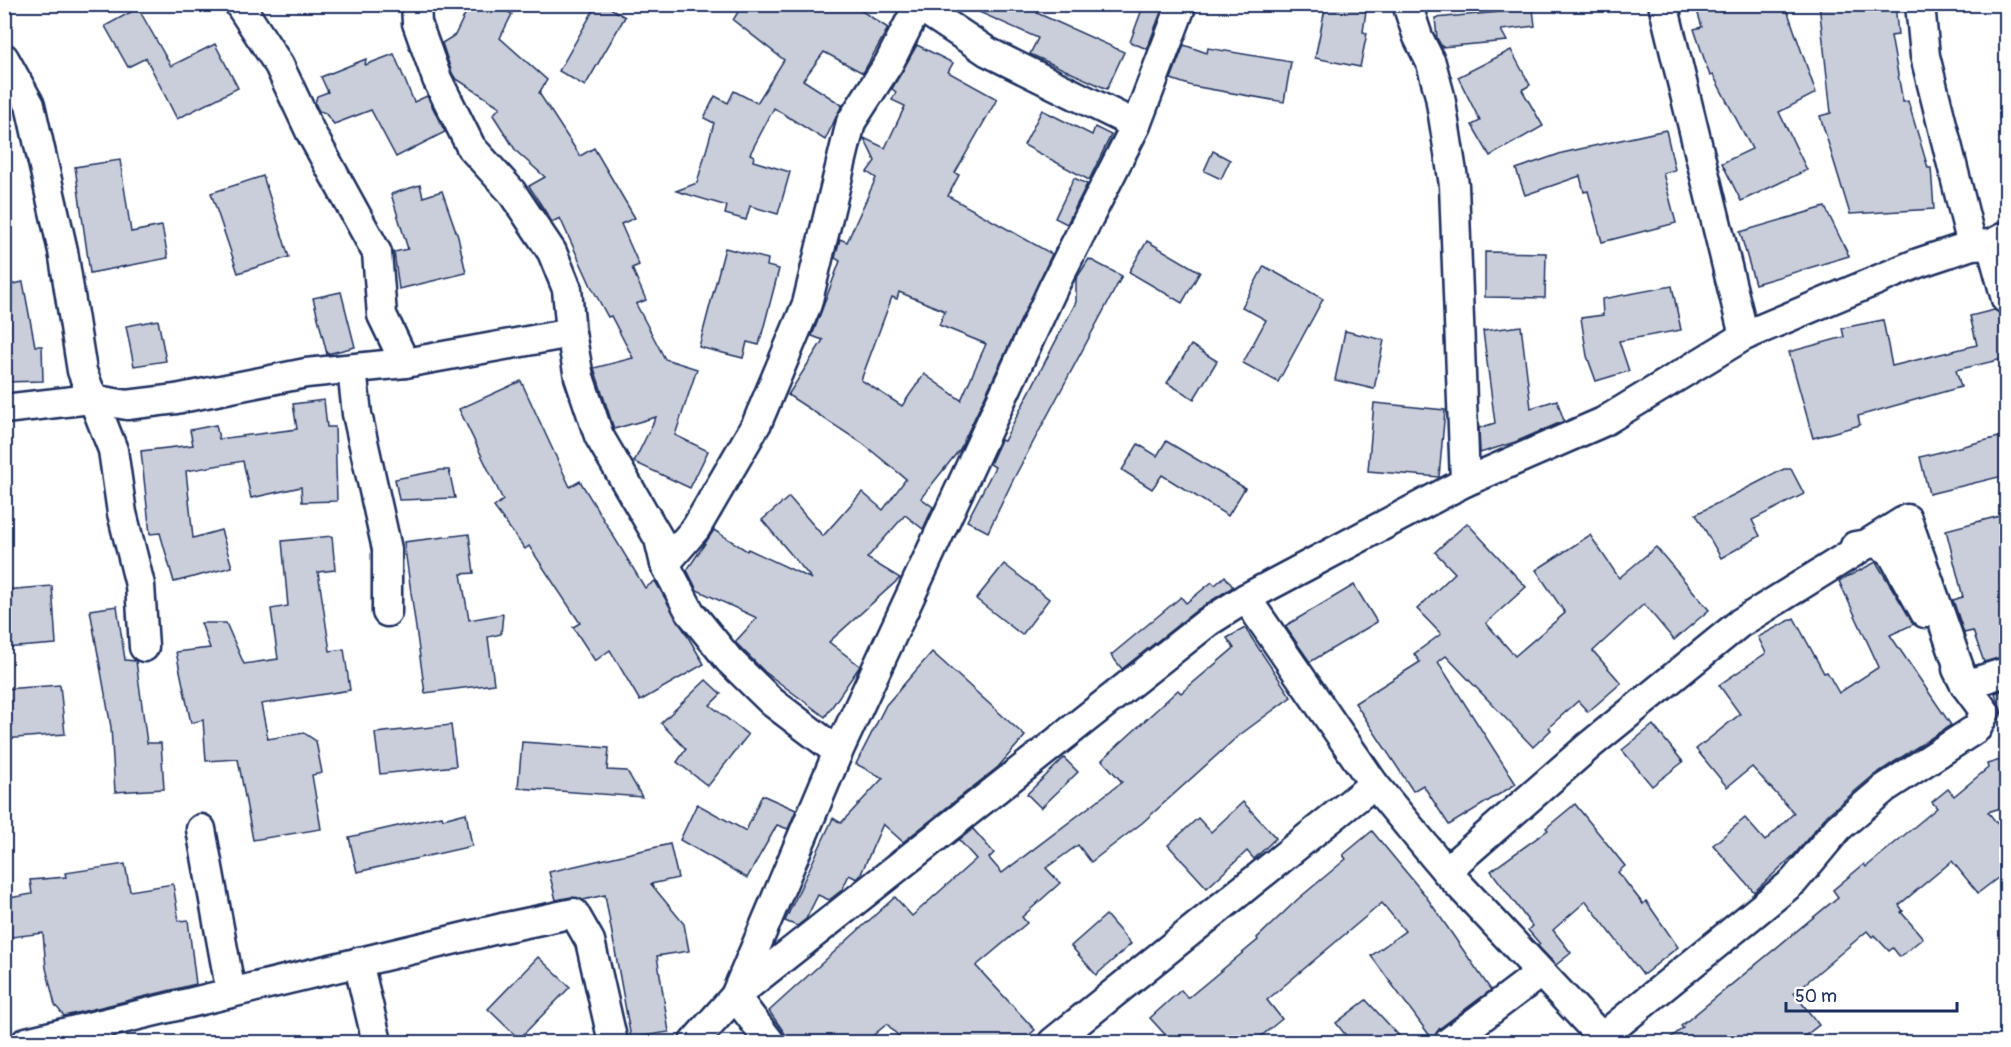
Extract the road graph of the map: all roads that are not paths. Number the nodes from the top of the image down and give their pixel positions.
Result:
1 (239, 4) edge
2 (416, 4) edge
3 (1182, 4) edge
4 (1407, 4) edge
5 (1663, 4) edge
6 (1920, 4) edge
7 (917, 5) edge
8 (4, 58) edge
9 (1136, 125) junction
10 (1990, 242) edge
11 (2007, 299) edge
12 (571, 333) junction
13 (1744, 336) junction
14 (405, 363) junction
15 (352, 369) junction
16 (91, 399) junction
17 (4, 409) edge
18 (1465, 482) junction
19 (665, 564) junction
20 (1246, 598) junction
21 (387, 612) dead end
22 (144, 647) dead end
23 (2007, 672) edge
24 (1965, 685) junction
25 (838, 752) junction
26 (1374, 784) junction
27 (201, 830) dead end
28 (1446, 871) junction
29 (358, 962) junction
30 (1540, 973) junction
31 (231, 993) junction
32 (735, 996) junction
33 (1604, 1040) edge
34 (26, 1042) edge
35 (378, 1042) edge
36 (613, 1042) edge
37 (694, 1042) edge
38 (770, 1042) edge
39 (1053, 1042) edge
40 (1449, 1042) edge

1 - 14 street
2 - 12 street
3 - 9 street
4 - 18 street
5 - 13 street
6 - 10 street
7 - 9 street
7 - 19 street
8 - 16 street
9 - 25 street
10 - 11 street
10 - 13 street
12 - 14 street
12 - 19 street
13 - 18 street
14 - 15 street
15 - 16 street
15 - 21 street
16 - 17 street
16 - 22 street
18 - 20 street
19 - 25 street
20 - 26 street
20 - 32 street
23 - 24 street
24 - 28 street
24 - 33 street
25 - 32 street
26 - 28 street
26 - 39 street
27 - 31 street
28 - 30 street
29 - 31 street
29 - 35 street
29 - 36 street
30 - 33 street
30 - 40 street
31 - 34 street
32 - 37 street
32 - 38 street

